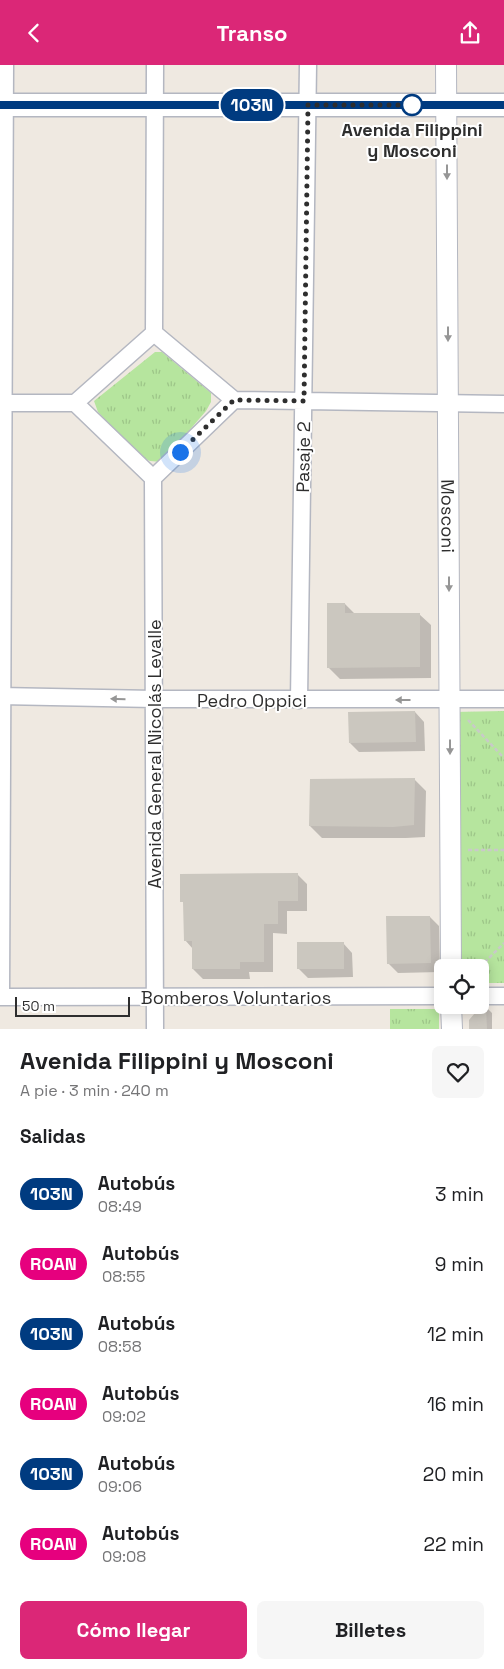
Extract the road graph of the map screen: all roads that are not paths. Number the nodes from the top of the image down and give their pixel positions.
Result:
1 (5, 65) edge
2 (155, 65) edge
3 (308, 65) edge
4 (446, 65) edge
5 (2, 105) edge
6 (155, 105) junction
7 (308, 105) junction
8 (447, 105) junction
9 (504, 105) edge
10 (154, 333) junction
11 (234, 400) junction
12 (304, 401) junction
13 (2, 403) edge
14 (75, 403) junction
15 (448, 404) junction
16 (504, 404) edge
17 (153, 479) junction
18 (1, 696) edge
19 (154, 699) junction
20 (504, 699) edge
21 (299, 700) junction
22 (450, 700) junction
23 (451, 959) edge
24 (434, 996) edge
25 (489, 996) edge
26 (504, 996) edge
27 (1, 997) edge
28 (155, 997) junction
29 (452, 1014) edge
30 (155, 1029) edge
31 (452, 1029) edge

1 - 5 street
2 - 6 street
3 - 7 street, Pasaje 2
4 - 8 street, Mosconi
5 - 6 main road
5 - 13 street
6 - 7 main road
6 - 10 street
7 - 8 main road
7 - 12 street, Pasaje 2
8 - 9 main road
8 -> 15 street, Mosconi
10 - 11 street
10 - 14 street
11 - 12 street
11 - 17 street
12 - 15 street
12 - 21 street, Pasaje 2
13 - 14 street
13 - 18 street
14 - 17 street
15 - 16 street
15 -> 22 street, Mosconi
17 - 19 street, Avenida General Nicolás Levalle
19 -> 18 street, Pedro Oppici
18 - 27 street
19 - 21 street, Pedro Oppici
19 - 28 street, Avenida General Nicolás Levalle
20 - 22 street, Pedro Oppici
22 -> 21 street, Pedro Oppici
22 -> 23 street, Mosconi
24 - 28 street, Bomberos Voluntarios
25 - 26 street
27 - 28 street, Bomberos Voluntarios
28 - 30 street, Avenida General Nicolás Levalle
29 - 31 street

